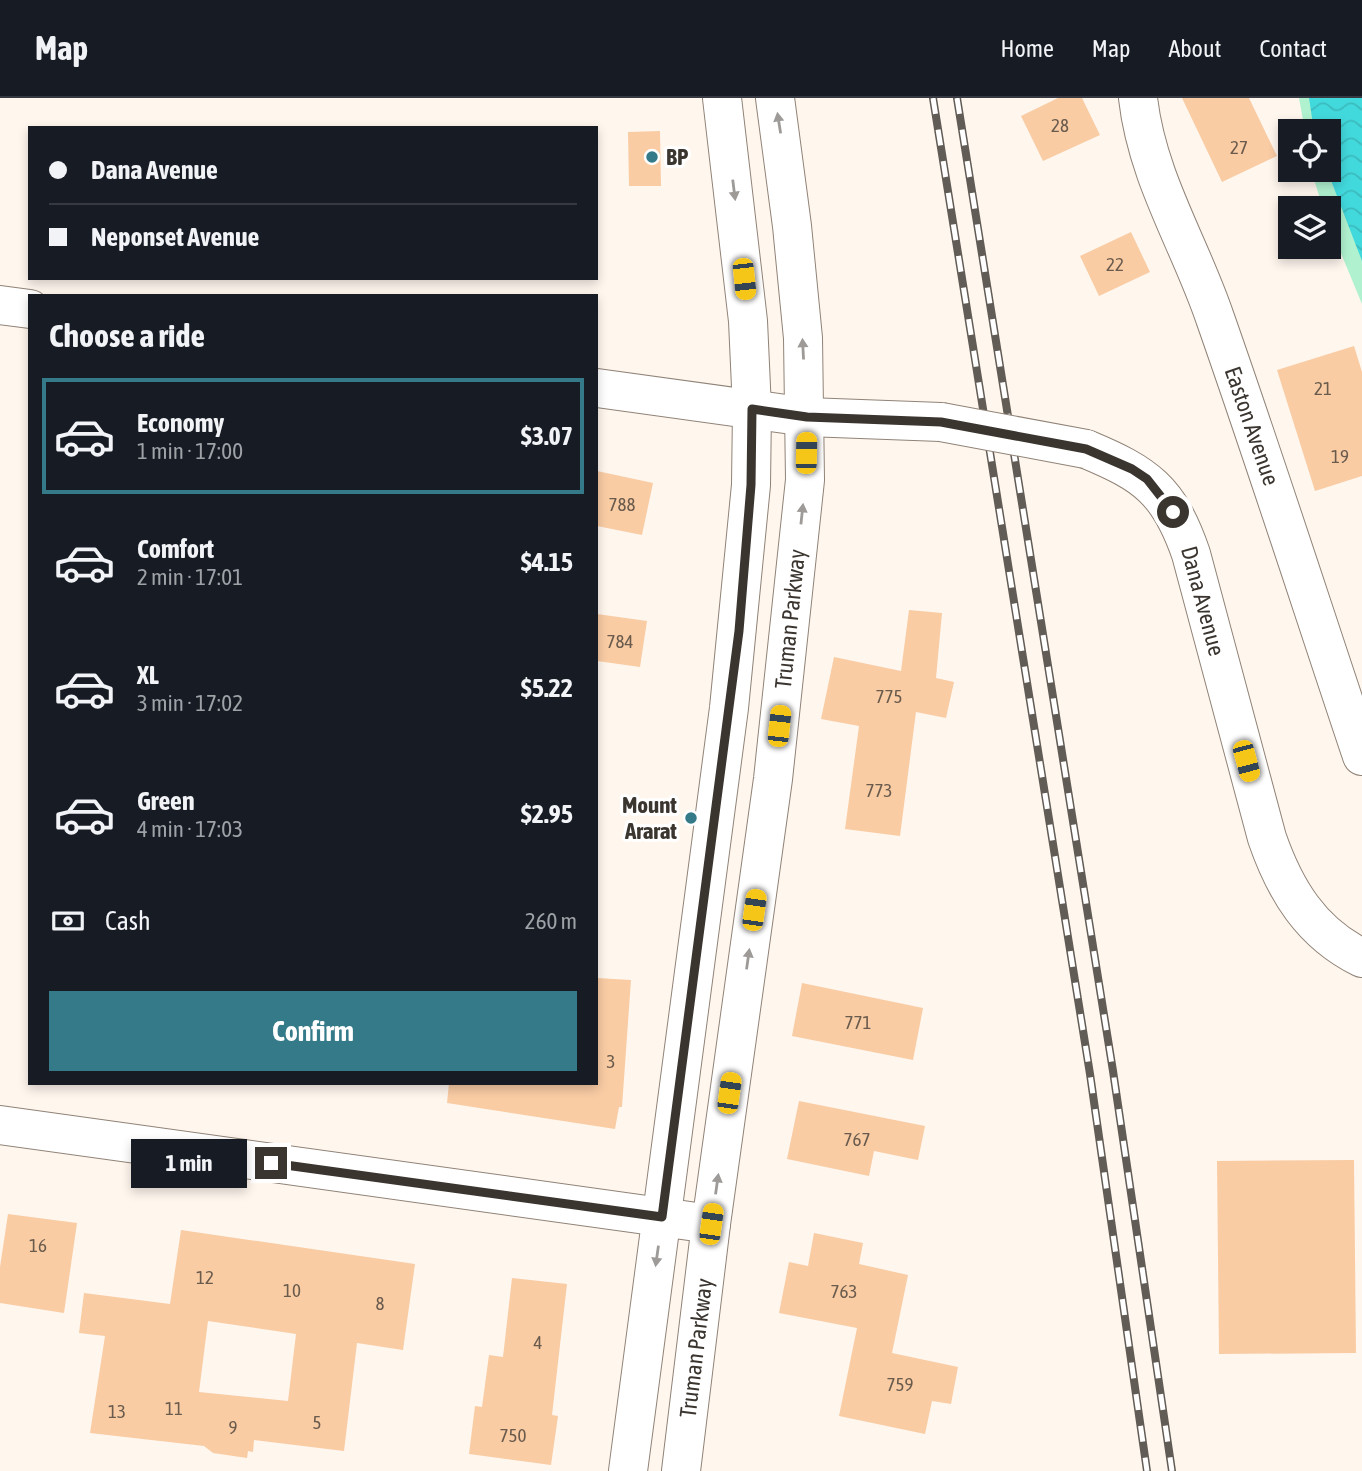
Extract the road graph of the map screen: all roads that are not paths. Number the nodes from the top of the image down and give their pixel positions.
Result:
1 (722, 98) edge
2 (775, 98) edge
3 (1138, 98) edge
4 (0, 305) edge
5 (28, 309) edge
6 (598, 388) edge
7 (752, 409) junction
8 (807, 417) junction
9 (1362, 756) edge
10 (1362, 958) edge
11 (0, 1125) edge
12 (662, 1217) junction
13 (711, 1224) junction
14 (628, 1471) edge
15 (681, 1471) edge

1 -> 7 main road
8 -> 2 main road, Truman Parkway
3 - 9 main road, Easton Avenue
4 - 5 main road
6 - 7 main road, Dana Avenue
7 - 8 main road, Dana Avenue
7 - 12 main road
8 - 10 main road, Dana Avenue, bridge
13 -> 8 main road, Truman Parkway
11 - 12 main road
12 - 13 main road
12 -> 14 main road
13 - 15 main road, Truman Parkway

